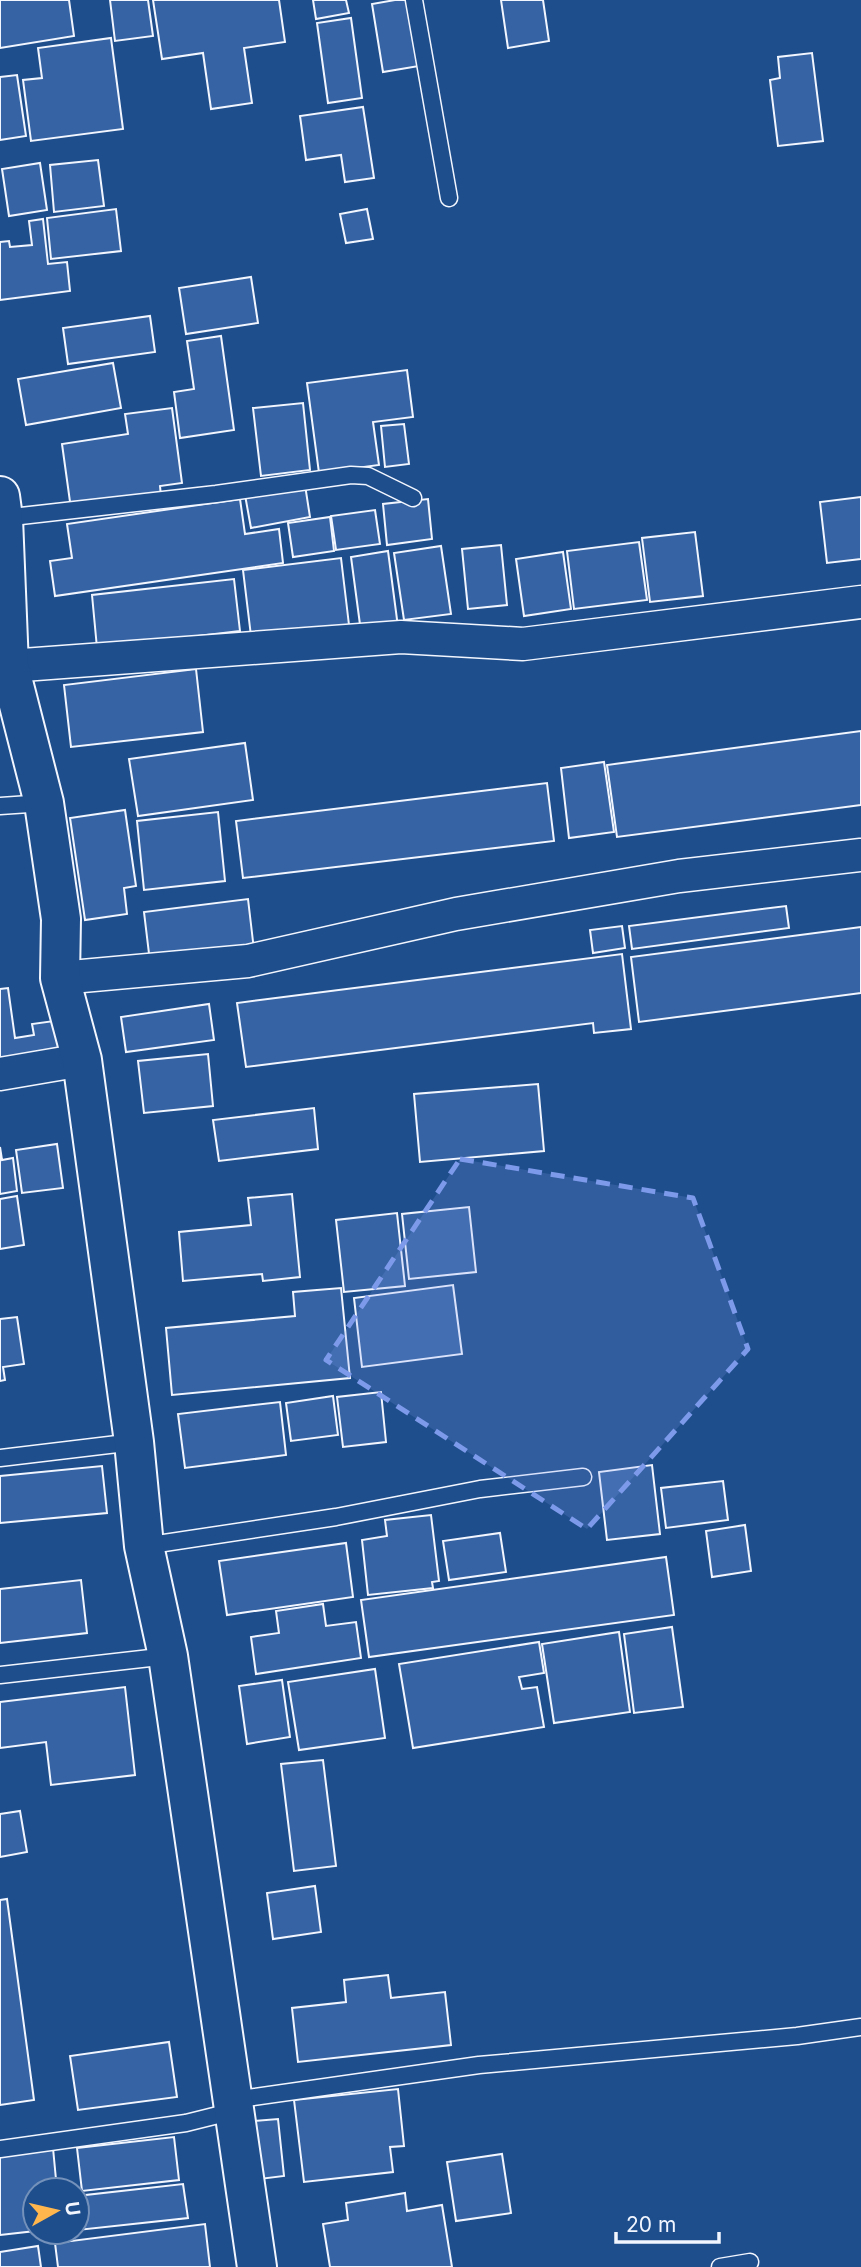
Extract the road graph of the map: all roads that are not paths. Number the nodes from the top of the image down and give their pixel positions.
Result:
1 (414, 0) edge
2 (449, 198) dead end
3 (413, 498) dead end
4 (2, 507) edge
5 (3, 598) edge
6 (861, 602) edge
7 (9, 666) junction
8 (44, 803) junction
9 (0, 806) edge
10 (861, 855) edge
11 (60, 978) junction
12 (82, 1060) junction
13 (0, 1074) edge
14 (134, 1442) junction
15 (0, 1458) edge
16 (583, 1477) dead end
17 (144, 1546) junction
18 (168, 1656) junction
19 (0, 1675) edge
20 (861, 2027) edge
21 (234, 2106) junction
22 (0, 2149) edge
23 (750, 2262) dead end
24 (257, 2267) edge
25 (720, 2267) edge

1 - 2 lane
3 - 4 lane
4 - 5 street
5 - 7 street
6 - 7 street
7 - 8 street
8 - 9 lane
8 - 11 street
10 - 11 street
11 - 12 street
12 - 13 street
12 - 14 street
14 - 15 lane
14 - 17 street
16 - 17 lane
17 - 18 street
18 - 19 lane
18 - 21 street
20 - 21 lane
21 - 22 lane
21 - 24 street
23 - 25 lane

